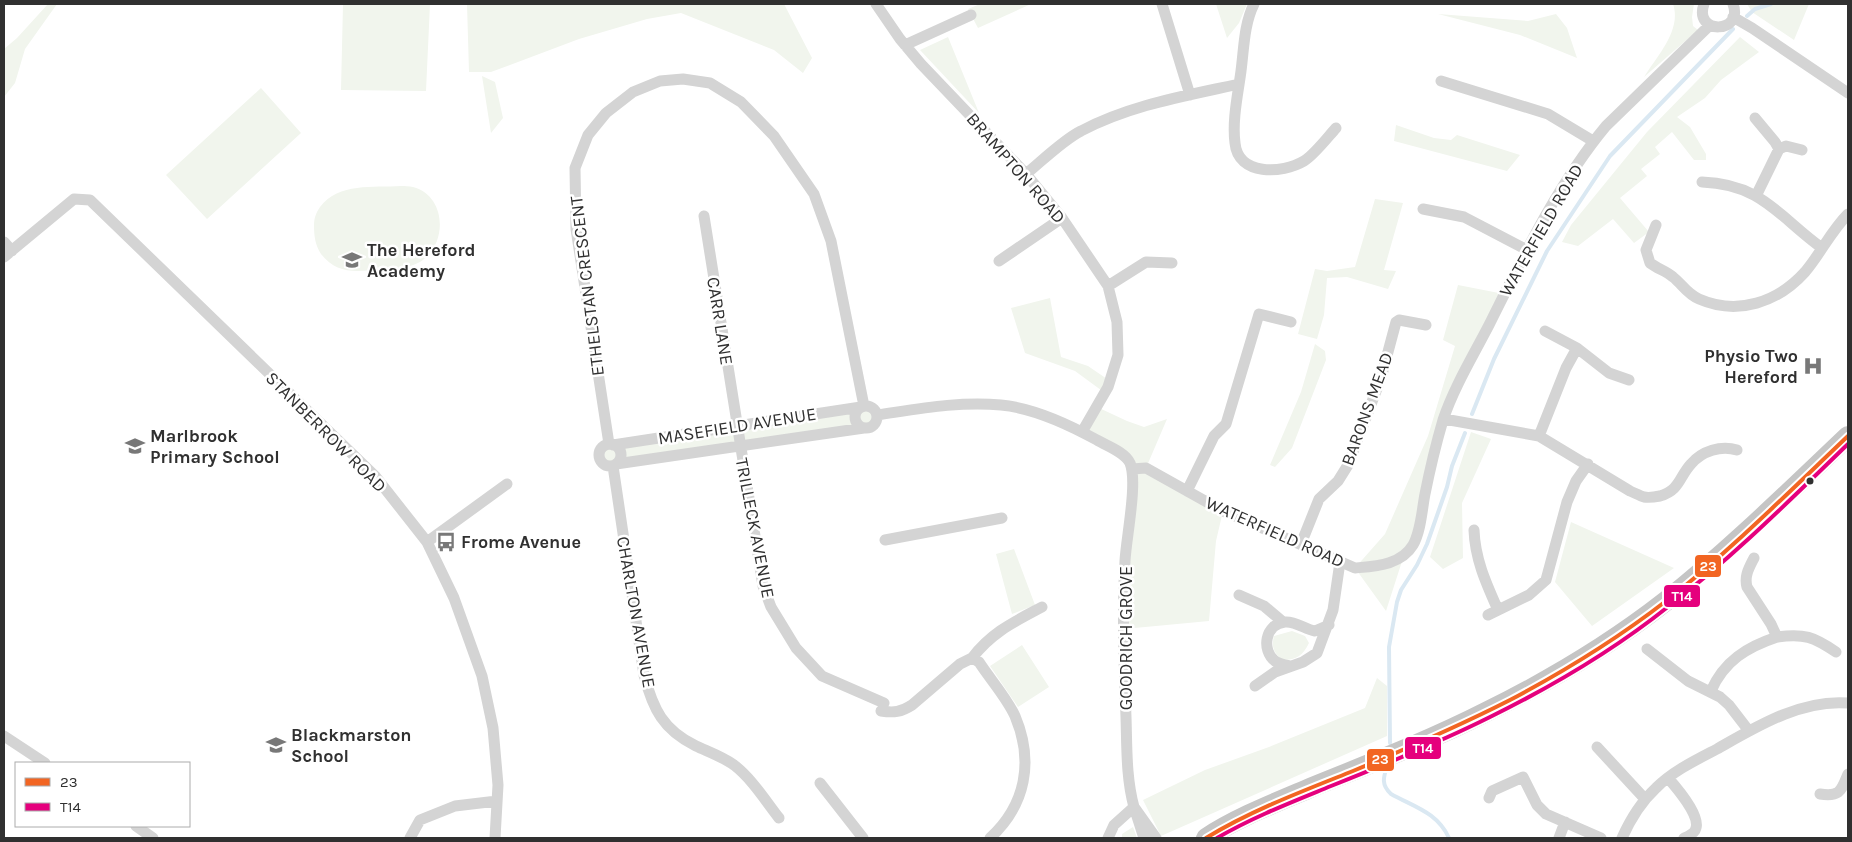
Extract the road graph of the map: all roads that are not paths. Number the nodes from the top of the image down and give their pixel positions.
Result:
1 (876, 4) edge
2 (1162, 4) edge
3 (1254, 4) edge
4 (1704, 4) edge
5 (1733, 4) edge
6 (971, 15) dead end
7 (1733, 17) junction
8 (1710, 25) junction
9 (905, 45) junction
10 (1441, 81) dead end
11 (1239, 84) junction
12 (1846, 87) edge
13 (1190, 95) junction
14 (1755, 118) dead end
15 (1336, 128) dead end
16 (1593, 141) junction
17 (1779, 149) junction
18 (1802, 150) dead end
19 (1026, 174) junction
20 (1702, 182) dead end
21 (1756, 196) junction
22 (1423, 209) dead end
23 (1848, 214) edge
24 (704, 216) dead end
25 (1062, 218) junction
26 (1656, 225) dead end
27 (4, 242) edge
28 (1822, 248) junction
29 (1527, 250) junction
30 (8, 254) edge
31 (999, 261) dead end
32 (1172, 263) dead end
33 (1108, 286) junction
34 (1291, 322) dead end
35 (1426, 325) dead end
36 (1545, 332) dead end
37 (1577, 348) junction
38 (1629, 380) dead end
39 (862, 406) junction
40 (876, 415) junction
41 (1444, 419) junction
42 (736, 426) junction
43 (864, 428) junction
44 (1082, 432) junction
45 (1539, 436) junction
46 (1848, 436) edge
47 (611, 445) junction
48 (740, 446) junction
49 (1737, 450) dead end
50 (1588, 464) junction
51 (615, 465) junction
52 (1132, 469) junction
53 (507, 484) dead end
54 (1187, 491) junction
55 (1002, 518) dead end
56 (1474, 530) dead end
57 (885, 540) dead end
58 (427, 542) junction
59 (1301, 544) junction
60 (1754, 558) dead end
61 (1340, 562) junction
62 (1239, 595) dead end
63 (1042, 607) dead end
64 (1283, 622) junction
65 (1328, 625) junction
66 (1777, 637) junction
67 (1648, 649) dead end
68 (1836, 652) dead end
69 (972, 658) junction
70 (1290, 666) junction
71 (1255, 686) dead end
72 (1711, 691) junction
73 (1848, 703) edge
74 (1749, 731) junction
75 (4, 736) edge
76 (1597, 747) dead end
77 (43, 762) edge
78 (1848, 774) edge
79 (1668, 778) junction
80 (820, 783) dead end
81 (1825, 795) dead end
82 (1489, 798) dead end
83 (1645, 799) junction
84 (497, 801) junction
85 (1134, 807) junction
86 (779, 818) dead end
87 (1565, 822) junction
88 (137, 827) edge
89 (153, 838) edge
90 (410, 838) edge
91 (496, 838) edge
92 (863, 838) edge
93 (990, 838) edge
94 (1108, 838) edge
95 (1144, 838) edge
96 (1156, 838) edge
97 (1206, 838) edge
98 (1559, 838) edge
99 (1601, 838) edge
100 (1622, 838) edge
101 (1684, 838) edge

1 - 9 street, BRAMPTON ROAD
2 - 13 street
3 - 11 street
4 - 8 street
5 - 7 street
6 - 9 street
7 - 8 street
7 - 12 street
8 - 16 street, WATERFIELD ROAD
9 - 19 street, BRAMPTON ROAD
10 - 16 street
11 - 13 street
11 - 15 street
13 - 19 street
14 - 17 street
16 - 29 street, WATERFIELD ROAD
17 - 18 street
17 - 21 street
19 - 25 street, BRAMPTON ROAD
20 - 21 street
21 - 28 street
22 - 29 street
23 - 28 street
24 - 42 street, CARR LANE
25 - 31 street
25 - 33 street, BRAMPTON ROAD
26 - 28 street
27 - 30 street
29 - 41 street, WATERFIELD ROAD
30 - 58 street, STANBERROW ROAD
32 - 33 street
33 - 44 street, BRAMPTON ROAD
34 - 54 street
35 - 59 street, BARONS MEAD
36 - 37 street
37 - 38 street
37 - 45 street
39 - 40 street
39 - 42 street, MASEFIELD AVENUE
39 - 43 street
39 - 47 street, ETHELSTAN CRESCENT
40 - 43 street
40 - 44 street
41 - 45 street
41 - 61 street, WATERFIELD ROAD
42 - 47 street, MASEFIELD AVENUE
42 - 48 street, CARR LANE
43 - 48 street, MASEFIELD AVENUE
44 - 52 street
45 - 50 street
46 - 97 highway
47 - 51 street
47 - 51 street
48 - 51 street, MASEFIELD AVENUE
48 - 69 street, TRILLECK AVENUE
49 - 50 street
50 - 56 street
51 - 86 street, CHARLTON AVENUE
52 - 54 street, WATERFIELD ROAD
52 - 85 street, GOODRICH GROVE
53 - 58 street
54 - 59 street, WATERFIELD ROAD
55 - 57 street
58 - 84 street, STANBERROW ROAD
59 - 61 street, WATERFIELD ROAD
60 - 66 street
61 - 65 street
62 - 64 street
63 - 69 street
64 - 65 street
64 - 70 street
65 - 70 street
66 - 68 street
66 - 72 street
67 - 72 street
69 - 93 street
70 - 71 street
72 - 74 street
73 - 74 street
74 - 79 street
75 - 77 street
76 - 83 street
78 - 81 street
79 - 83 street
79 - 101 street
80 - 92 street
82 - 87 street
83 - 100 street
84 - 90 street
84 - 91 street, STANBERROW ROAD
85 - 94 street
85 - 95 street, GOODRICH GROVE
85 - 96 street, GOODRICH GROVE
87 - 98 street
87 - 99 street
88 - 89 street

